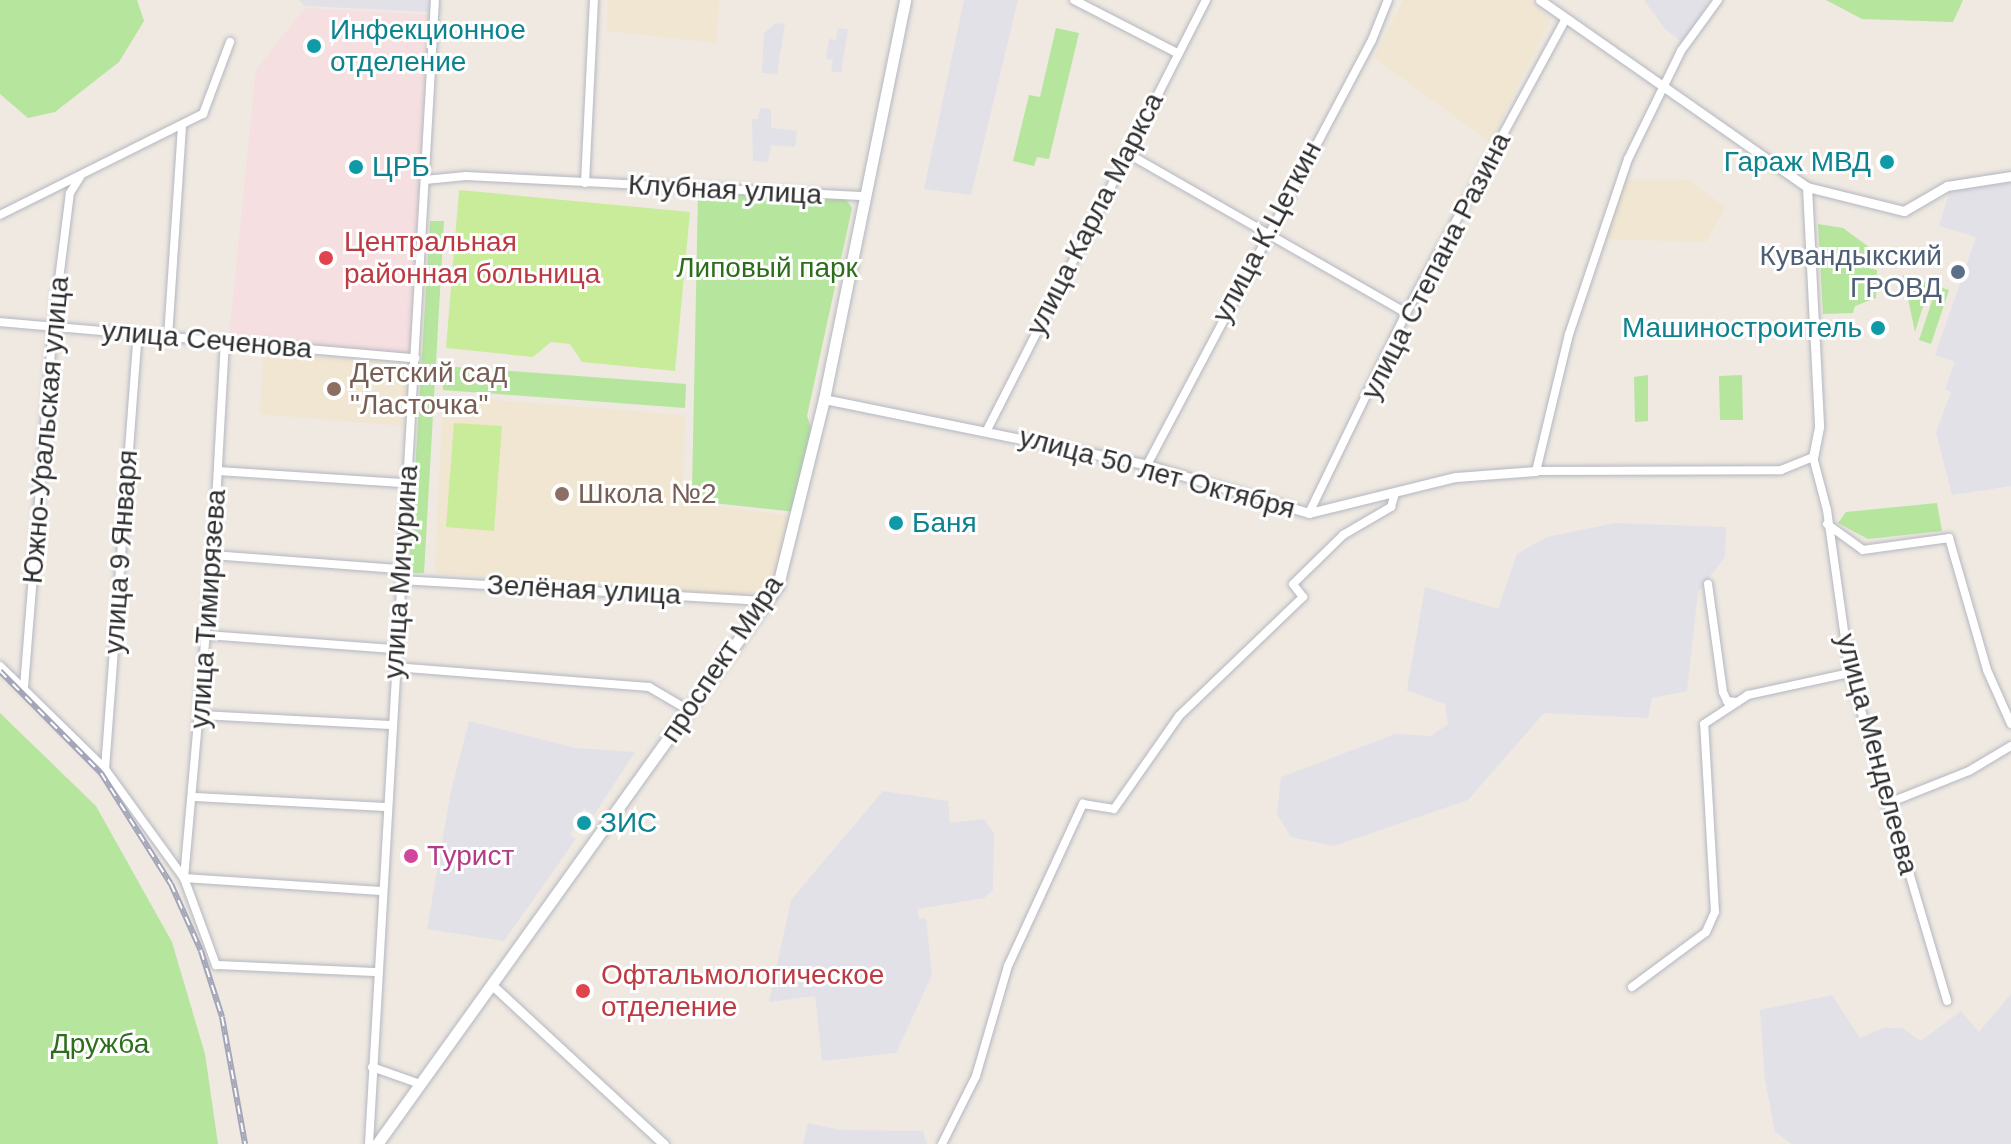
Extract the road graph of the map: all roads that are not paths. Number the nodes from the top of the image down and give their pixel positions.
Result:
1 (435, 0) edge
2 (594, 0) edge
3 (905, 0) edge
4 (1074, 0) edge
5 (1206, 0) edge
6 (1388, 0) edge
7 (1540, 0) edge
8 (1718, 0) edge
9 (1565, 20) junction
10 (230, 42) dead end
11 (1177, 53) junction
12 (1666, 86) junction
13 (182, 126) junction
14 (1125, 152) junction
15 (2011, 176) edge
16 (80, 177) junction
17 (425, 180) junction
18 (585, 183) junction
19 (1807, 187) junction
20 (865, 196) junction
21 (0, 215) edge
22 (1266, 232) junction
23 (1406, 313) junction
24 (0, 322) edge
25 (53, 327) junction
26 (138, 334) junction
27 (168, 337) junction
28 (225, 340) junction
29 (415, 358) junction
30 (824, 399) junction
31 (987, 430) junction
32 (1813, 457) junction
33 (1147, 465) junction
34 (218, 471) junction
35 (1536, 471) junction
36 (406, 483) junction
37 (1395, 493) junction
38 (1309, 513) junction
39 (1827, 524) junction
40 (213, 555) junction
41 (400, 569) junction
42 (400, 580) junction
43 (1708, 584) dead end
44 (768, 601) junction
45 (207, 635) junction
46 (395, 649) junction
47 (0, 666) edge
48 (394, 667) junction
49 (1850, 673) junction
50 (24, 687) junction
51 (1737, 702) junction
52 (690, 711) junction
53 (200, 715) junction
54 (2011, 724) edge
55 (391, 725) junction
56 (2011, 746) edge
57 (105, 769) junction
58 (194, 797) junction
59 (1886, 804) junction
60 (386, 807) junction
61 (184, 878) junction
62 (381, 891) junction
63 (376, 972) junction
64 (491, 984) junction
65 (1632, 987) dead end
66 (1947, 1001) dead end
67 (372, 1067) junction
68 (420, 1084) junction
69 (369, 1144) edge
70 (377, 1144) edge
71 (664, 1144) edge
72 (942, 1144) edge

1 - 17 street, улица Мичурина
2 - 18 street
3 - 20 main road, проспект Мира
4 - 11 street
5 - 11 street, улица Карла Маркса
6 - 22 street, улица К.Цеткин
7 - 9 street
8 - 12 street
9 - 12 street
9 - 23 street, улица Степана Разина
10 - 13 street
11 - 14 street, улица Карла Маркса
12 - 19 street
12 - 35 street
13 - 16 street
13 - 27 street
14 - 22 street
14 - 31 street, улица Карла Маркса
15 - 19 street
16 - 21 street
16 - 25 street, Южно-Уральская улица
17 - 18 street, Клубная улица
17 - 29 street, улица Мичурина
18 - 20 street, Клубная улица
19 - 32 street
20 - 30 main road, проспект Мира
22 - 23 street
22 - 33 street, улица К.Цеткин
23 - 38 street, улица Степана Разина
24 - 25 street, улица Сеченова
25 - 26 street, улица Сеченова
25 - 50 street, Южно-Уральская улица
26 - 27 street, улица Сеченова
26 - 57 street, улица 9 Января
27 - 28 street, улица Сеченова
28 - 29 street, улица Сеченова
28 - 34 street, улица Тимирязева
29 - 36 street, улица Мичурина
30 - 31 street, улица 50 лет Октября
30 - 44 main road, проспект Мира
31 - 33 street, улица 50 лет Октября
32 - 35 street
32 - 39 street, улица Менделеева
33 - 38 street, улица 50 лет Октября
34 - 36 street
34 - 40 street, улица Тимирязева
35 - 37 street, улица 50 лет Октября
36 - 41 street, улица Мичурина
37 - 38 street, улица 50 лет Октября
37 - 72 street
39 - 49 street, улица Менделеева
39 - 54 street
40 - 41 street
40 - 45 street, улица Тимирязева
41 - 42 street, улица Мичурина
42 - 44 street, Зелёная улица
42 - 46 street, улица Мичурина
43 - 51 street
44 - 52 main road, проспект Мира
45 - 46 street
45 - 53 street, улица Тимирязева
46 - 48 street, улица Мичурина
47 - 50 street
48 - 52 street
48 - 55 street, улица Мичурина
49 - 51 street
49 - 59 street, улица Менделеева
50 - 57 street
51 - 65 street
52 - 64 main road, проспект Мира
53 - 55 street
53 - 58 street, улица Тимирязева
55 - 60 street, улица Мичурина
56 - 59 street
57 - 61 street
58 - 60 street
58 - 61 street, улица Тимирязева
59 - 66 street, улица Менделеева
60 - 62 street, улица Мичурина
61 - 62 street
61 - 63 street
62 - 63 street, улица Мичурина
63 - 67 street, улица Мичурина
64 - 68 main road, проспект Мира
64 - 71 street
67 - 68 street
67 - 69 street, улица Мичурина
68 - 70 main road, проспект Мира

